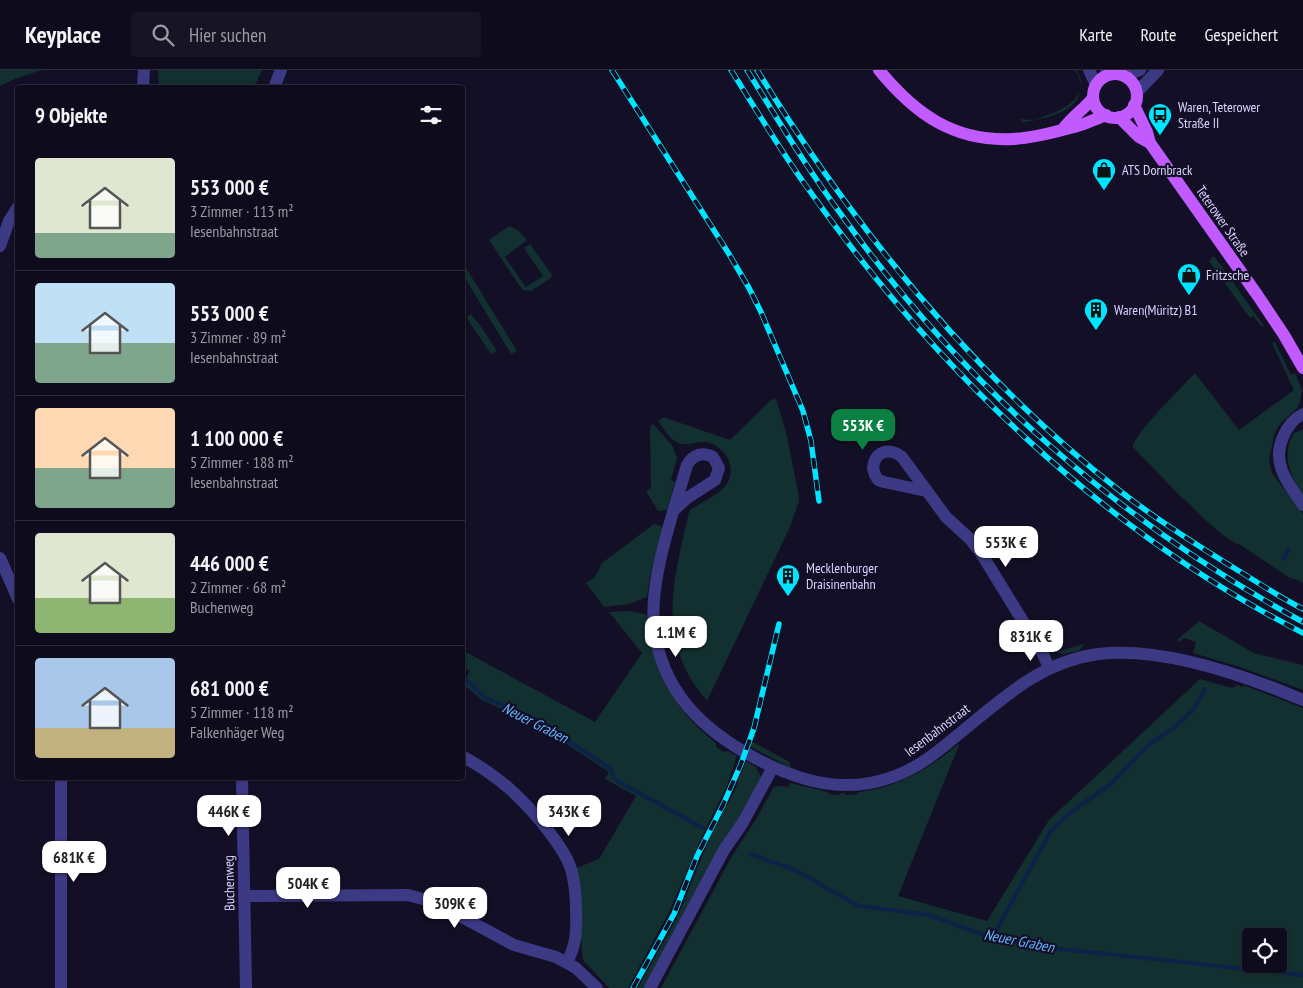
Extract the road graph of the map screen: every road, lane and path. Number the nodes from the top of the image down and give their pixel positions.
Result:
1 (144, 70) edge
2 (281, 70) edge
3 (879, 70) edge
4 (1090, 70) edge
5 (1140, 70) edge
6 (1158, 70) edge
7 (1108, 72) edge
8 (1125, 76) junction
9 (143, 85) edge
10 (275, 85) edge
11 (1096, 85) junction
12 (1136, 92) junction
13 (1094, 98) junction
14 (1134, 105) junction
15 (1106, 115) junction
16 (1119, 117) junction
17 (1063, 129) junction
18 (1150, 143) junction
19 (15, 211) edge
20 (0, 246) edge
21 (1303, 368) edge
22 (1303, 414) edge
23 (926, 491) dead end
24 (1303, 505) edge
25 (674, 510) dead end
26 (0, 558) edge
27 (15, 592) edge
28 (1050, 668) junction
29 (1303, 700) edge
30 (465, 758) edge
31 (773, 767) junction
32 (61, 780) edge
33 (242, 780) edge
34 (244, 896) junction
35 (567, 962) junction
36 (60, 988) edge
37 (246, 988) edge
38 (597, 988) edge
39 (650, 988) edge

1 - 9 street
2 - 10 street
3 - 17 main road
4 - 11 street
5 - 8 street
6 - 12 street
7 - 8 main road
7 - 11 main road
8 - 12 main road
11 - 13 main road
12 - 14 main road
13 - 15 main road
13 - 17 main road
14 - 16 main road
14 - 18 main road, Teterower Straße
15 - 16 main road
15 - 17 main road
16 - 18 main road, Teterower Straße
18 - 21 main road, Teterower Straße
19 - 20 street
22 - 24 street
23 - 28 street
25 - 31 street, Iesenbahnstraat
26 - 27 street
28 - 29 street, Iesenbahnstraat
28 - 31 street, Iesenbahnstraat
30 - 35 street
31 - 39 street
32 - 36 street
33 - 34 street, Buchenweg
34 - 35 street
34 - 37 street, Buchenweg
35 - 38 street

